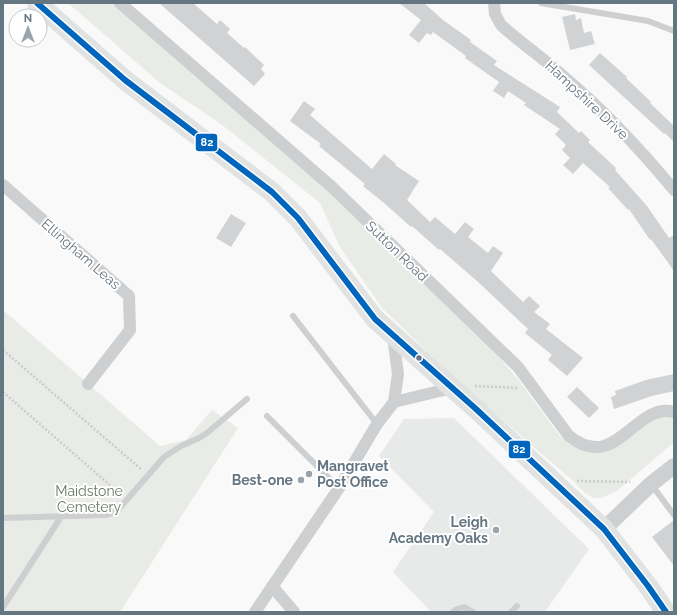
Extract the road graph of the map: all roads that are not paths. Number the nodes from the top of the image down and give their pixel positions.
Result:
1 (37, 3) edge
2 (120, 3) edge
3 (542, 3) edge
4 (494, 9) edge
5 (674, 31) edge
6 (7, 188) edge
7 (674, 190) edge
8 (293, 316) dead end
9 (393, 336) junction
10 (88, 384) dead end
11 (452, 388) junction
12 (247, 399) dead end
13 (394, 402) junction
14 (674, 412) edge
15 (267, 416) dead end
16 (377, 424) junction
17 (674, 466) edge
18 (651, 484) junction
19 (339, 488) junction
20 (674, 515) edge
21 (61, 517) junction
22 (3, 518) edge
23 (604, 529) junction
24 (272, 586) junction
25 (517, 606) dead end
26 (3, 607) edge
27 (255, 612) edge
28 (294, 612) edge
29 (453, 612) edge
30 (473, 612) edge
31 (511, 612) edge
32 (666, 612) edge

1 - 9 main road
2 - 14 street, Sutton Road
3 - 5 lane
4 - 7 street, Hampshire Drive
6 - 10 street, Ellingham Leas
8 - 16 lane
9 - 11 main road
9 - 13 street
11 - 13 street
11 - 23 main road
12 - 21 lane
13 - 16 street
15 - 19 lane
16 - 19 street
17 - 18 street
18 - 20 lane
18 - 23 street
19 - 24 street
21 - 22 lane
21 - 26 lane
23 - 32 main road
24 - 27 street
24 - 28 street
25 - 31 lane
29 - 30 lane

